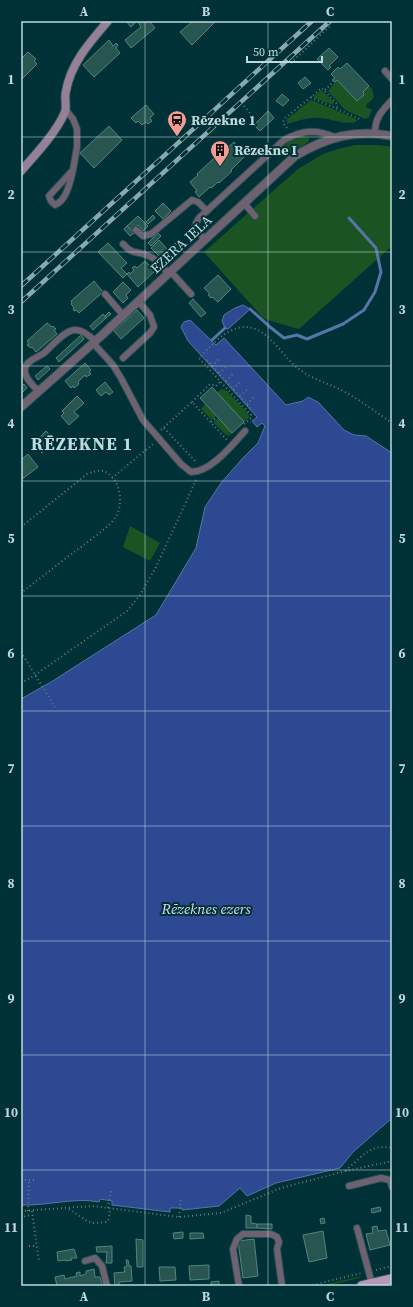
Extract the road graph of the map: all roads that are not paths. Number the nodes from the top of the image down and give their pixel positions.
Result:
1 (108, 21) edge
2 (385, 71) dead end
3 (392, 78) edge
4 (392, 100) edge
5 (66, 110) junction
6 (375, 133) junction
7 (392, 136) edge
8 (335, 137) junction
9 (73, 170) junction
10 (21, 171) edge
11 (244, 203) junction
12 (207, 211) junction
13 (255, 216) dead end
14 (136, 230) dead end
15 (204, 239) junction
16 (124, 244) dead end
17 (169, 272) junction
18 (105, 294) dead end
19 (191, 294) dead end
20 (138, 301) junction
21 (123, 315) junction
22 (94, 342) junction
23 (123, 358) dead end
24 (38, 392) junction
25 (21, 407) edge
26 (245, 431) dead end
27 (348, 1186) dead end
28 (392, 1187) edge
29 (357, 1228) dead end
30 (85, 1261) dead end
31 (392, 1278) edge
32 (367, 1285) edge
33 (107, 1286) edge
34 (239, 1286) edge
35 (282, 1286) edge

1 - 5 street
2 - 3 lane
4 - 6 lane
5 - 9 lane
5 - 10 street
6 - 7 street, EZERA IELA
6 - 8 street, EZERA IELA
8 - 11 street, EZERA IELA
8 - 12 lane
9 - 9 lane
11 - 13 lane
11 - 15 street, EZERA IELA
12 - 14 lane
12 - 15 lane
15 - 17 street, EZERA IELA
16 - 17 lane
17 - 19 lane
17 - 20 street, EZERA IELA
18 - 21 lane
20 - 21 street, EZERA IELA
20 - 23 lane
21 - 22 street, EZERA IELA
22 - 24 street, EZERA IELA
22 - 24 lane
22 - 26 lane
24 - 25 street, EZERA IELA
27 - 28 lane
29 - 32 lane
30 - 33 lane
31 - 32 main road
34 - 35 lane

